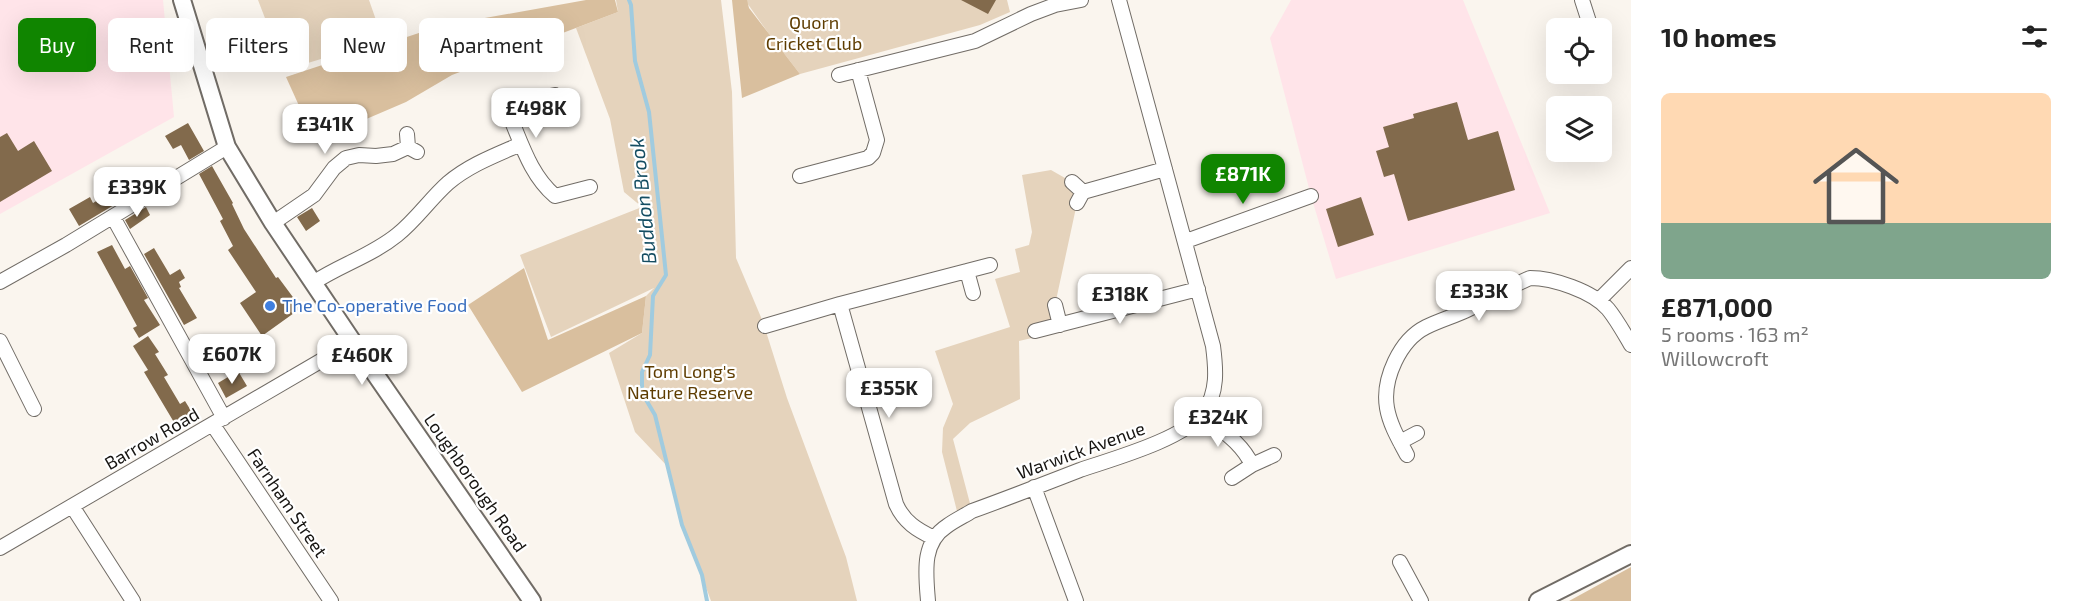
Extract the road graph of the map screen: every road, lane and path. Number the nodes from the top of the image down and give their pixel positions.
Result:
1 (182, 0) edge
2 (1081, 0) edge
3 (1119, 0) edge
4 (1582, 0) edge
5 (1588, 18) edge
6 (858, 70) junction
7 (839, 75) dead end
8 (555, 95) dead end
9 (411, 144) dead end
10 (521, 144) junction
11 (227, 147) junction
12 (1165, 169) junction
13 (800, 176) dead end
14 (1072, 182) dead end
15 (590, 187) dead end
16 (1311, 196) dead end
17 (113, 217) junction
18 (273, 223) junction
19 (1186, 241) junction
20 (990, 265) dead end
21 (1631, 268) edge
22 (967, 271) junction
23 (0, 282) edge
24 (313, 282) junction
25 (1198, 290) junction
26 (973, 293) dead end
27 (1599, 300) junction
28 (840, 304) junction
29 (1055, 305) dead end
30 (1060, 325) junction
31 (765, 326) dead end
32 (1035, 331) dead end
33 (0, 340) edge
34 (353, 342) junction
35 (1631, 345) edge
36 (34, 403) dead end
37 (1203, 415) junction
38 (219, 422) junction
39 (1417, 433) dead end
40 (1274, 455) dead end
41 (1252, 465) junction
42 (1232, 478) dead end
43 (1034, 487) junction
44 (72, 506) junction
45 (934, 538) junction
46 (0, 548) edge
47 (1631, 554) edge
48 (1400, 562) dead end
49 (133, 601) edge
50 (331, 601) edge
51 (532, 601) edge
52 (928, 601) edge
53 (1076, 601) edge
54 (1420, 601) edge
55 (1538, 601) edge

1 - 11 street, Loughborough Road
2 - 6 street
3 - 12 street
4 - 5 street
6 - 7 street
6 - 13 street
8 - 10 street
9 - 18 street
10 - 15 street
10 - 24 street
11 - 17 street
11 - 18 street, Loughborough Road
12 - 14 street
12 - 19 street
16 - 19 street
17 - 23 street
17 - 38 street, Farnham Street
18 - 24 street, Loughborough Road
19 - 25 street
20 - 22 street
21 - 27 street
22 - 26 street
22 - 28 street
24 - 34 street, Loughborough Road
25 - 30 street
25 - 37 street
27 - 35 street
27 - 39 street
28 - 31 street
28 - 45 street
29 - 30 street
30 - 32 street
33 - 36 street
34 - 38 street, Barrow Road
34 - 51 street, Loughborough Road
37 - 41 street
37 - 43 street, Warwick Avenue
38 - 44 street, Barrow Road
38 - 50 street, Farnham Street
40 - 41 street
41 - 42 street
43 - 45 street, Warwick Avenue
43 - 53 street
44 - 46 street, Barrow Road
44 - 49 street
45 - 52 street
47 - 55 street
48 - 54 street

